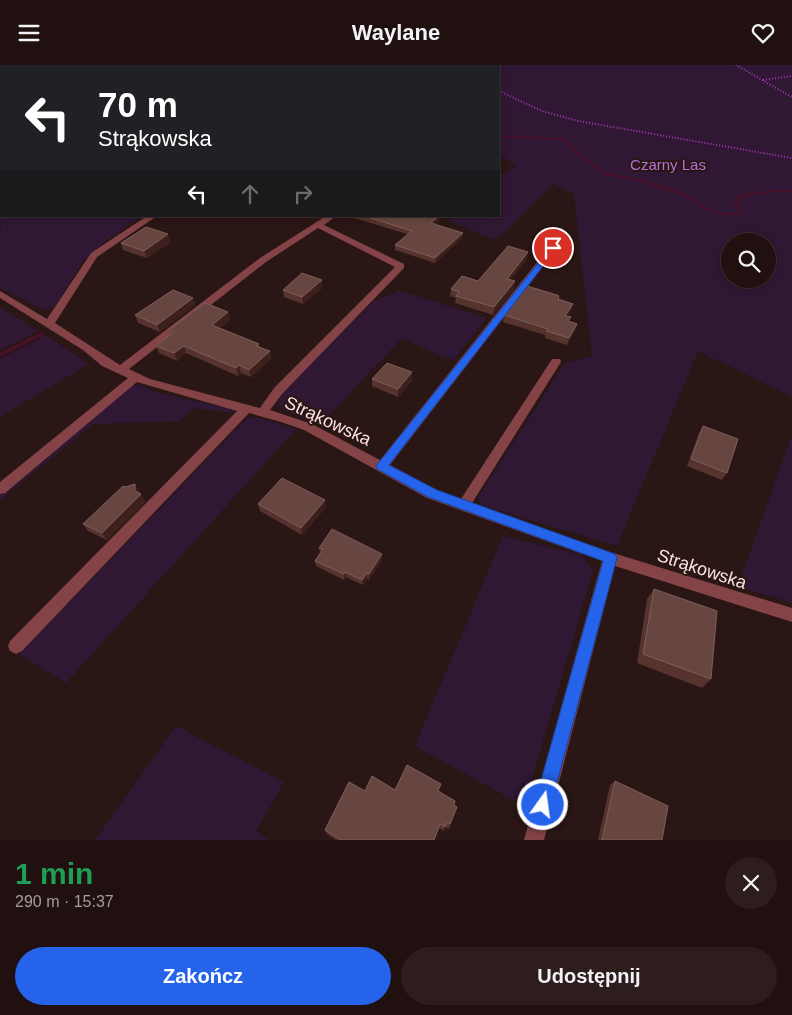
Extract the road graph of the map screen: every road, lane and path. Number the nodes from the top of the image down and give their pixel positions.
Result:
1 (736, 65) edge
2 (792, 76) edge
3 (762, 80) junction
4 (500, 91) edge
5 (792, 97) edge
6 (792, 158) edge
7 (152, 217) edge
8 (330, 217) edge
9 (318, 225) junction
10 (553, 248) dead end
11 (0, 294) edge
12 (49, 324) junction
13 (556, 362) dead end
14 (121, 370) junction
15 (136, 377) junction
16 (247, 408) junction
17 (263, 412) junction
18 (382, 466) junction
19 (0, 489) edge
20 (464, 505) junction
21 (610, 558) junction
22 (792, 615) edge
23 (16, 646) dead end
24 (534, 840) edge

1 - 3 path
2 - 3 path
3 - 5 path
4 - 6 path
7 - 12 street
8 - 9 street
9 - 14 street
9 - 17 street
10 - 18 street
11 - 12 street, Strąkowska
12 - 14 street, Strąkowska
13 - 20 street
14 - 15 street, Strąkowska
15 - 16 street, Strąkowska
15 - 19 street
16 - 17 street, Strąkowska
16 - 23 street
17 - 18 street, Strąkowska
18 - 20 street, Strąkowska
20 - 21 street, Strąkowska
21 - 22 street, Strąkowska
21 - 24 street

